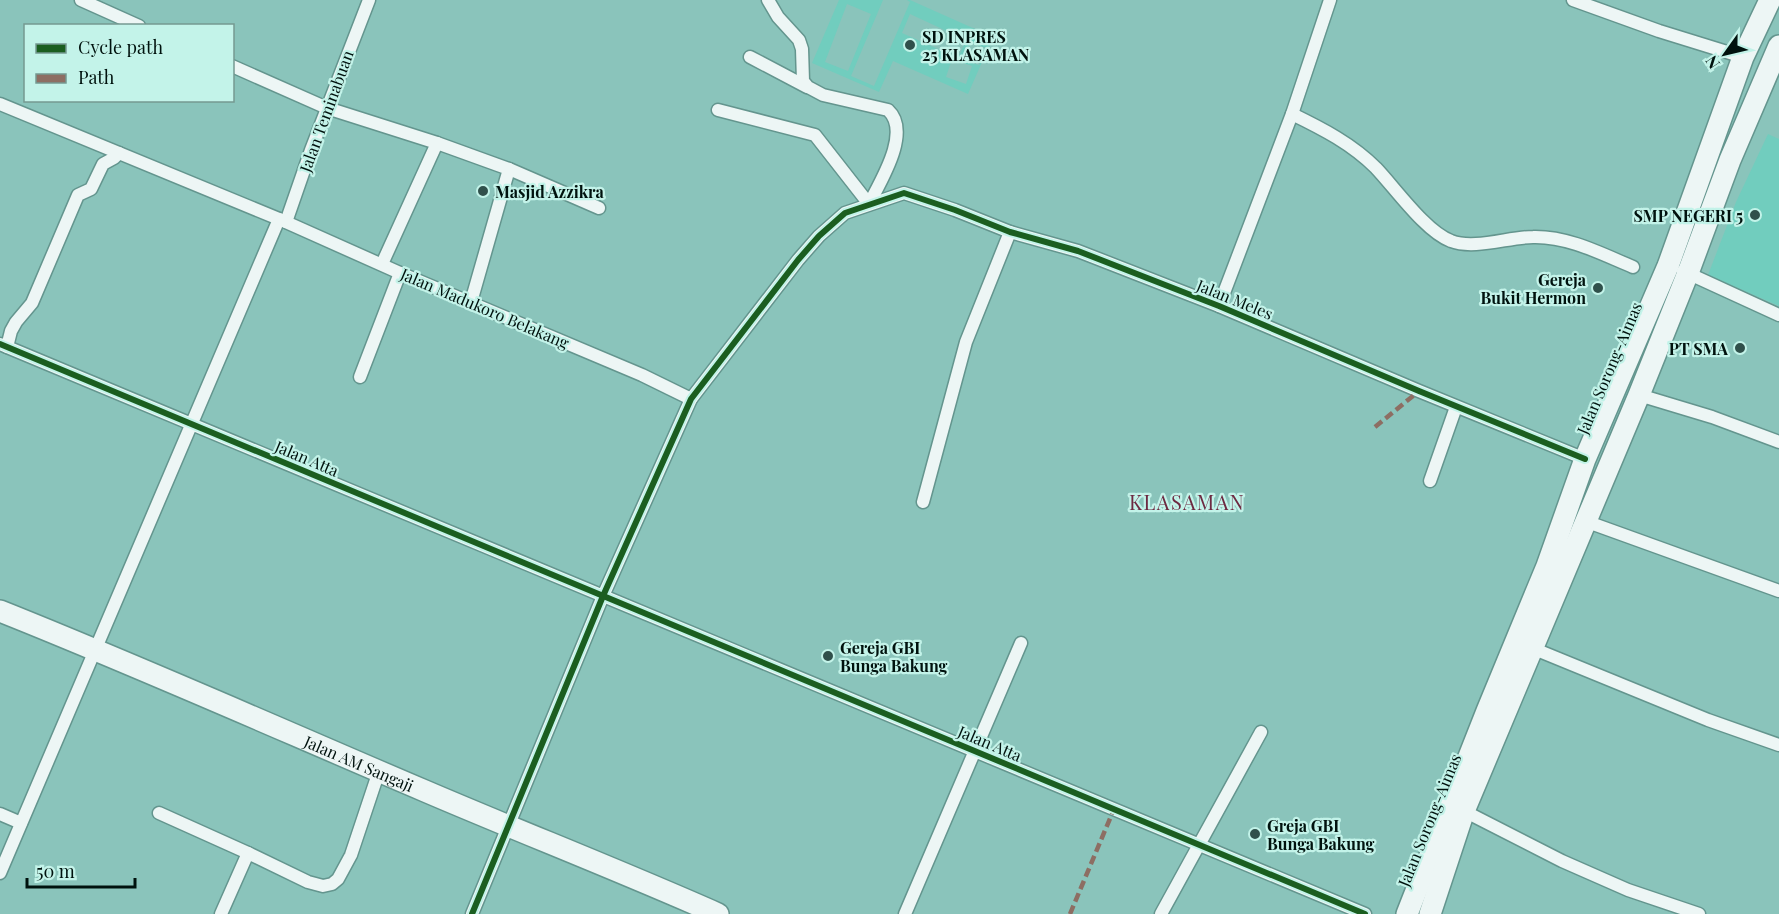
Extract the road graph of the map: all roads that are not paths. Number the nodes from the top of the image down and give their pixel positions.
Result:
1 (81, 0) edge
2 (369, 0) edge
3 (768, 0) edge
4 (1330, 0) edge
5 (1573, 0) edge
6 (1770, 0) edge
7 (135, 24) edge
8 (1779, 46) edge
9 (750, 57) dead end
10 (1743, 57) junction
11 (234, 67) edge
12 (808, 87) junction
13 (0, 104) edge
14 (327, 108) junction
15 (717, 110) dead end
16 (1292, 114) junction
17 (437, 143) junction
18 (119, 153) junction
19 (509, 169) junction
20 (869, 204) junction
21 (599, 208) dead end
22 (282, 220) junction
23 (1011, 232) junction
24 (382, 264) junction
25 (1668, 266) junction
26 (1633, 267) dead end
27 (400, 273) junction
28 (1688, 273) junction
29 (471, 302) junction
30 (1219, 306) junction
31 (1779, 315) edge
32 (3, 346) edge
33 (360, 377) dead end
34 (1639, 395) junction
35 (691, 399) junction
36 (1456, 407) junction
37 (192, 425) junction
38 (1779, 442) edge
39 (1585, 459) junction
40 (1430, 481) dead end
41 (923, 502) dead end
42 (1586, 521) junction
43 (1779, 591) edge
44 (603, 596) junction
45 (0, 611) edge
46 (1021, 643) dead end
47 (1532, 648) junction
48 (95, 649) junction
49 (1261, 732) dead end
50 (1779, 745) edge
51 (975, 751) junction
52 (379, 771) junction
53 (1464, 811) junction
54 (159, 813) dead end
55 (0, 814) edge
56 (21, 823) junction
57 (505, 832) junction
58 (1200, 845) junction
59 (248, 853) junction
60 (0, 873) edge
61 (220, 914) edge
62 (472, 914) edge
63 (718, 914) edge
64 (905, 914) edge
65 (1161, 914) edge
66 (1365, 914) edge
67 (1407, 914) edge
68 (1430, 914) edge
69 (1698, 914) edge

1 - 7 street
2 - 14 street, Jalan Teminabuan
3 - 12 street
4 - 16 street
5 - 10 street
6 - 10 highway, Jalan Sorong-Aimas
8 - 28 highway, Jalan Sorong-Aimas
9 - 12 street
10 - 25 highway, Jalan Sorong-Aimas
11 - 14 street
12 - 20 street
13 - 18 street, Jalan Madukoro Belakang
14 - 17 street
14 - 22 street, Jalan Teminabuan
15 - 20 street
16 - 26 street
16 - 30 street
17 - 19 street
17 - 24 street
18 - 22 street, Jalan Madukoro Belakang
18 - 32 street
19 - 21 street
19 - 29 street
20 - 23 street, Jalan Meles
20 - 35 street, Jalan Meles
22 - 24 street, Jalan Madukoro Belakang
22 - 37 street, Jalan Teminabuan
23 - 30 street, Jalan Meles
23 - 41 street
24 - 27 street, Jalan Madukoro Belakang
25 - 28 street
25 - 39 highway, Jalan Sorong-Aimas
27 - 29 street, Jalan Madukoro Belakang
27 - 33 street
28 - 31 street
28 - 34 highway, Jalan Sorong-Aimas
29 - 35 street, Jalan Madukoro Belakang
30 - 36 street, Jalan Meles
32 - 37 street, Jalan Atta
34 - 38 street
34 - 42 highway, Jalan Sorong-Aimas
35 - 44 street
36 - 39 street, Jalan Meles
36 - 40 street
37 - 44 street, Jalan Atta
37 - 48 street, Jalan Teminabuan
39 - 67 highway, Jalan Sorong-Aimas
42 - 43 street
42 - 47 highway, Jalan Sorong-Aimas
44 - 51 street, Jalan Atta
44 - 57 street
45 - 48 highway, Jalan AM Sangaji
46 - 51 street
47 - 50 street
47 - 53 highway, Jalan Sorong-Aimas
48 - 52 highway, Jalan AM Sangaji
48 - 56 street, Jalan Teminabuan
49 - 58 street
51 - 58 street, Jalan Atta
51 - 64 street
52 - 57 highway, Jalan AM Sangaji
52 - 59 street
53 - 68 highway, Jalan Sorong-Aimas
53 - 69 street
54 - 59 street
55 - 56 street
56 - 60 street, Jalan Teminabuan
57 - 62 street
57 - 63 highway, Jalan AM Sangaji
58 - 65 street
58 - 66 street, Jalan Atta
59 - 61 street

